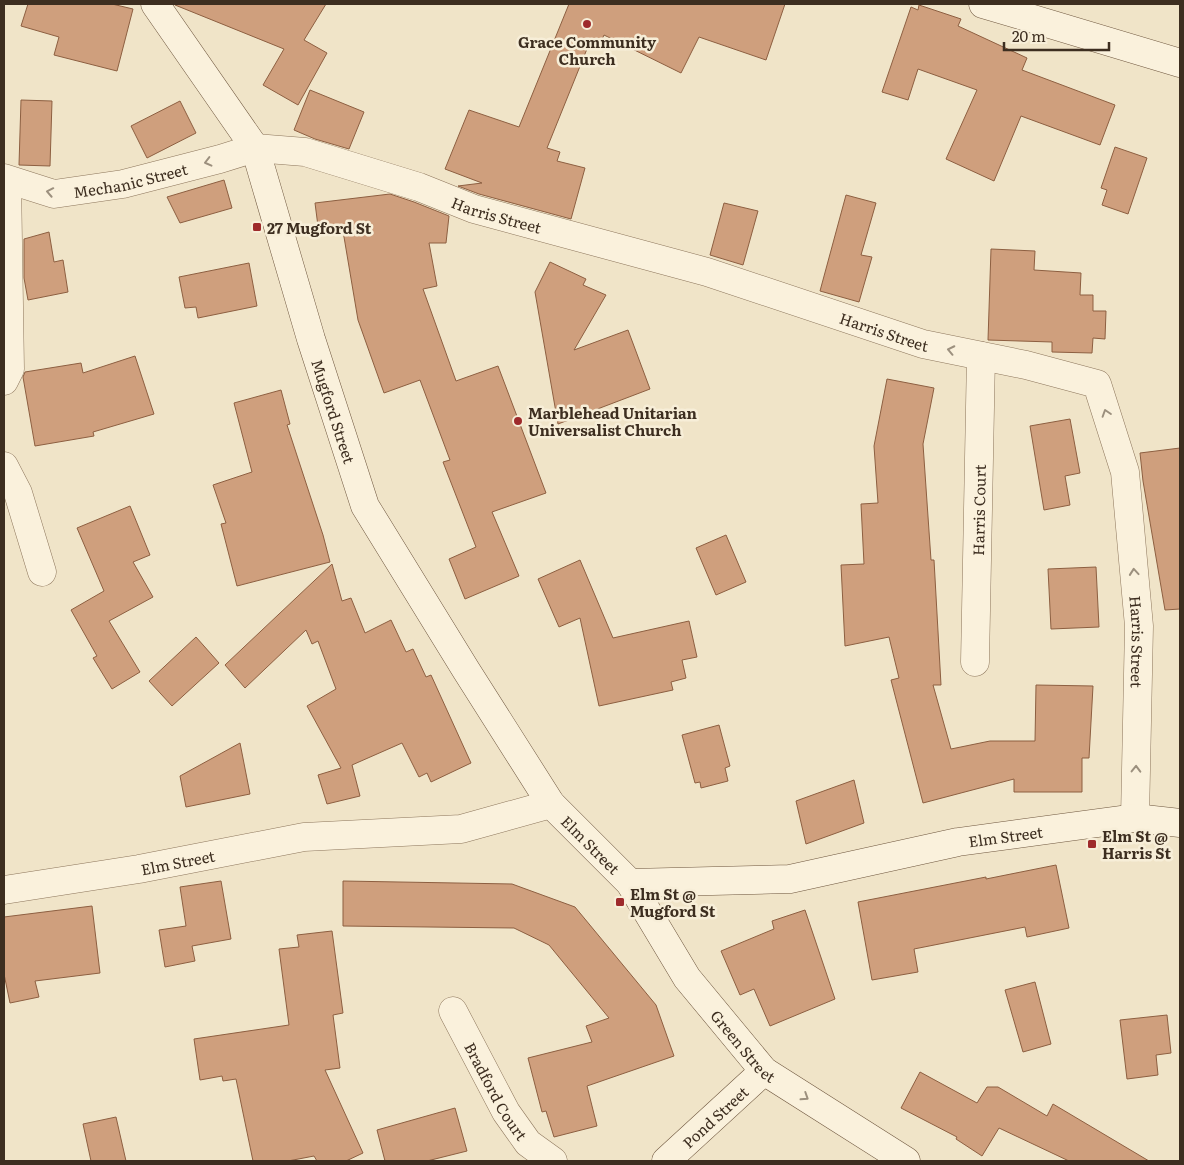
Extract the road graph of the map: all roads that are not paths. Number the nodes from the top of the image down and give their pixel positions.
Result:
1 (155, 4) edge
2 (983, 4) edge
3 (1180, 63) edge
4 (255, 148) junction
5 (5, 180) edge
6 (982, 356) junction
7 (4, 381) edge
8 (4, 466) edge
9 (42, 572) dead end
10 (975, 662) dead end
11 (551, 804) junction
12 (1135, 818) junction
13 (1180, 823) edge
14 (630, 883) junction
15 (4, 890) edge
16 (453, 1011) dead end
17 (764, 1070) junction
18 (553, 1161) edge
19 (666, 1161) edge
20 (906, 1161) edge

1 - 4 street, Mugford Street
2 - 3 street
4 -> 5 street, Mechanic Street
6 -> 4 street, Harris Street
4 - 11 street, Mugford Street
5 - 7 street
6 - 10 street, Harris Court
12 -> 6 street, Harris Street
8 - 9 street
11 - 14 street, Elm Street
11 - 15 street, Elm Street
12 - 13 street, Elm Street
12 - 14 street, Elm Street
14 - 17 street, Green Street
16 - 18 street, Bradford Court
17 - 19 street, Pond Street
17 -> 20 street, Green Street

